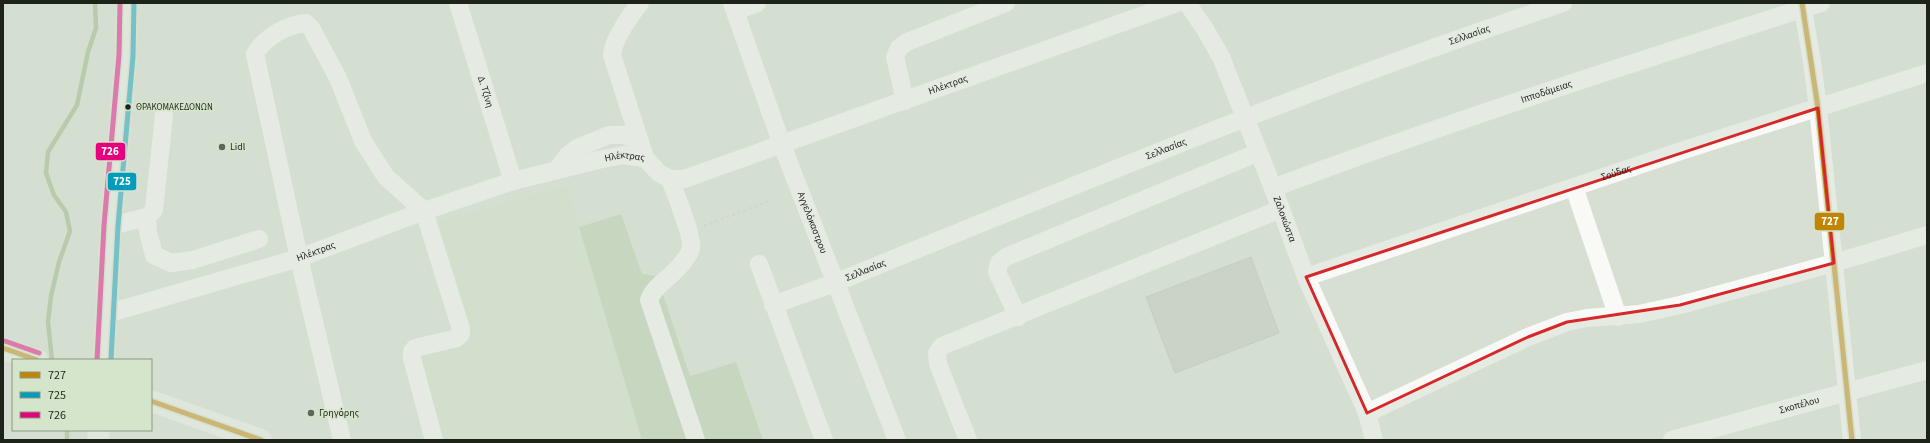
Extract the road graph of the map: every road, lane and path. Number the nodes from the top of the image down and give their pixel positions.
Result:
1 (127, 3) edge
2 (458, 3) edge
3 (640, 3) edge
4 (756, 3) edge
5 (1006, 3) edge
6 (1177, 3) edge
7 (1187, 3) edge
8 (1821, 3) edge
9 (1555, 4) edge
10 (1802, 6) edge
11 (734, 7) edge
12 (1927, 74) edge
13 (905, 100) junction
14 (1818, 108) junction
15 (164, 115) dead end
16 (1246, 119) junction
17 (782, 145) junction
18 (642, 150) junction
19 (1259, 152) junction
20 (670, 179) junction
21 (513, 181) junction
22 (1574, 187) junction
23 (1274, 188) junction
24 (769, 202) dead end
25 (1281, 209) junction
26 (424, 211) junction
27 (147, 218) junction
28 (111, 226) junction
29 (688, 230) junction
30 (1927, 235) edge
31 (259, 239) dead end
32 (299, 258) junction
33 (1834, 263) junction
34 (759, 264) dead end
35 (1306, 277) junction
36 (837, 282) junction
37 (774, 305) junction
38 (106, 314) junction
39 (1018, 317) junction
40 (1618, 317) junction
41 (3, 348) edge
42 (34, 359) edge
43 (104, 359) edge
44 (1927, 370) edge
45 (1848, 392) junction
46 (152, 401) edge
47 (1367, 413) junction
48 (261, 440) edge
49 (342, 440) edge
50 (434, 440) edge
51 (696, 440) edge
52 (824, 440) edge
53 (897, 440) edge
54 (968, 440) edge
55 (1374, 440) edge
56 (1672, 440) edge
57 (1852, 440) edge

1 - 28 main road
2 - 21 street, Δ. Τζίνη
3 - 18 street
4 - 11 street
5 - 13 street
6 - 13 street, Ηλέκτρας
7 - 16 street, Ζαλοκώστα
8 - 10 street, Ιπποδάμειας
9 - 16 street, Σελλασίας
10 - 14 street
10 - 23 street, Ιπποδάμειας
11 - 17 street, Αγγελόκαστρου
12 - 14 street, Σούδας
13 - 17 street, Ηλέκτρας
14 - 22 street, Σούδας
14 - 33 street
15 - 27 street
16 - 19 street, Ζαλοκώστα
16 - 36 street, Σελλασίας
17 - 20 street, Ηλέκτρας
17 - 36 street, Αγγελόκαστρου
18 - 20 street, Ηλέκτρας
18 - 21 street, Ηλέκτρας
19 - 23 street, Ζαλοκώστα
19 - 39 street
20 - 29 street
21 - 26 street, Ηλέκτρας
22 - 35 street, Σούδας
22 - 40 street
23 - 25 street, Ζαλοκώστα
24 - 29 path
25 - 35 street, Ζαλοκώστα
25 - 39 street
26 - 32 street, Ηλέκτρας
26 - 32 street
26 - 50 street
27 - 28 street
27 - 31 street
28 - 38 main road
29 - 51 street
30 - 33 street
32 - 38 street, Ηλέκτρας
32 - 49 street
33 - 40 street
33 - 45 street
34 - 37 street
35 - 47 street, Ζαλοκώστα
36 - 37 street, Σελλασίας
36 - 53 street, Αγγελόκαστρου
37 - 52 street
38 - 43 main road
39 - 54 street
40 - 47 street
41 - 42 main road
44 - 45 street, Σκοπέλου
45 - 56 street, Σκοπέλου
45 - 57 street
46 - 48 main road
47 - 55 street, Ζαλοκώστα

